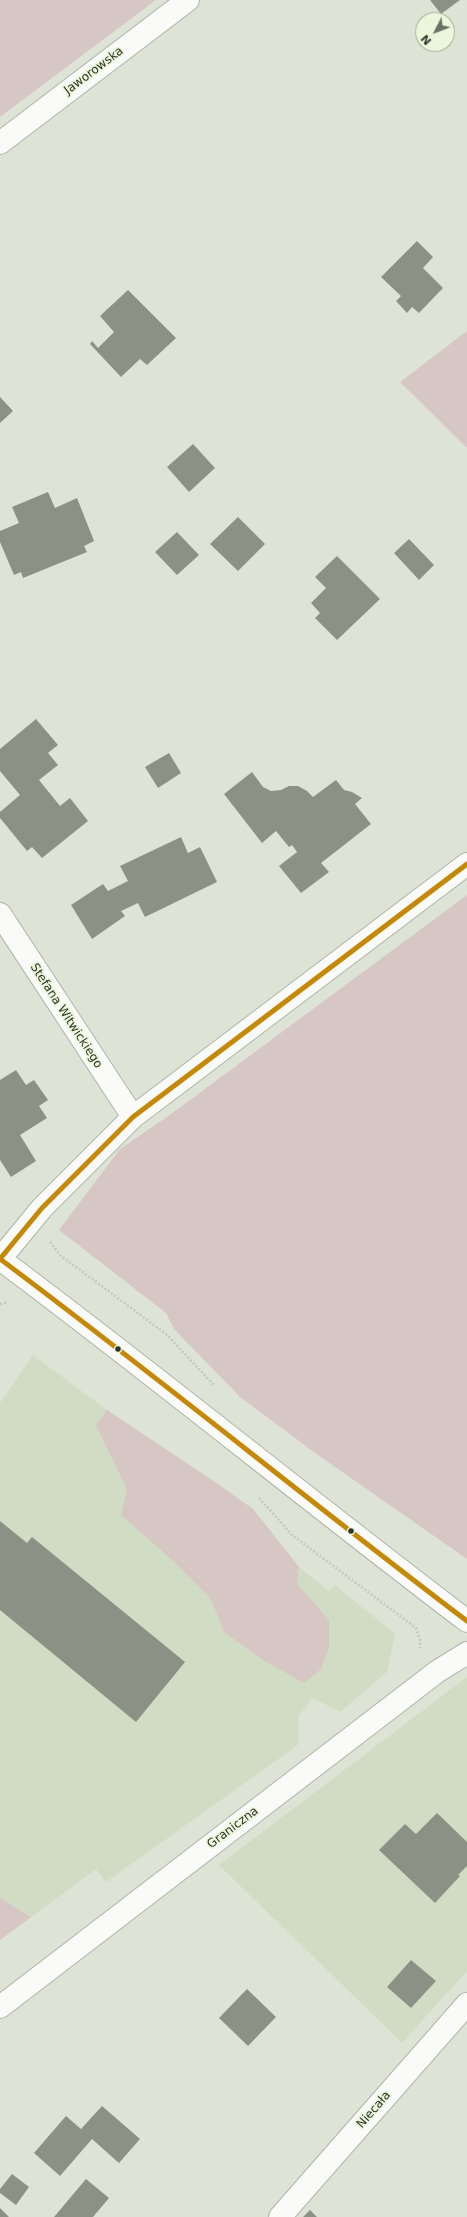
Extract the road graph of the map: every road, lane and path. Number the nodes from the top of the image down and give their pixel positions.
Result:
1 (188, 0) edge
2 (0, 143) edge
3 (467, 864) edge
4 (0, 914) edge
5 (133, 1118) junction
6 (42, 1208) junction
7 (0, 1259) edge
8 (220, 1391) dead end
9 (467, 1621) edge
10 (467, 1653) edge
11 (467, 2004) edge
12 (0, 2007) edge
13 (280, 2217) edge

1 - 2 street, Jaworowska
3 - 5 street
4 - 5 street, Stefana Witwickiego
5 - 6 street
6 - 7 street
6 - 8 path
7 - 9 street
10 - 12 street, Graniczna
11 - 13 street, Niecała

